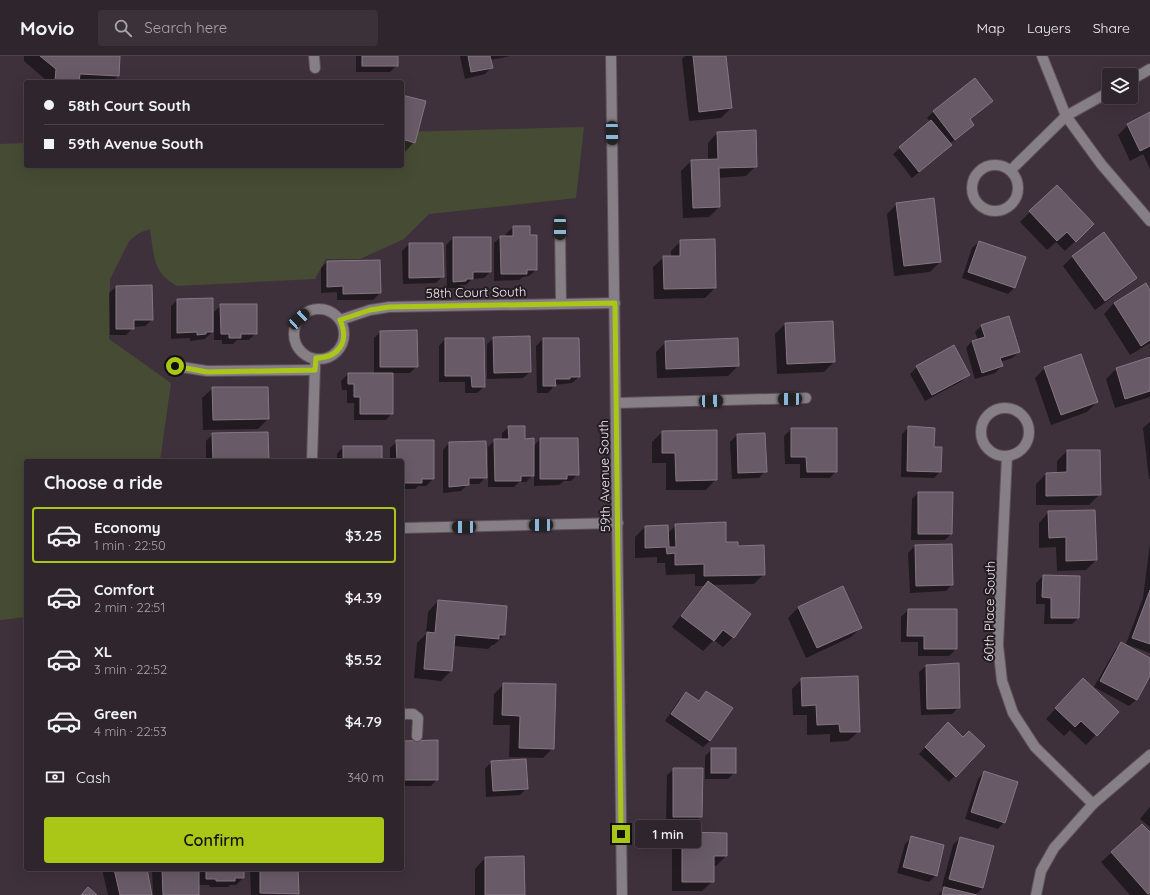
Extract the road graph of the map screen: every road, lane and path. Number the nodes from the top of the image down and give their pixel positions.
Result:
1 (314, 56) edge
2 (611, 56) edge
3 (1042, 56) edge
4 (315, 68) dead end
5 (1150, 69) edge
6 (1138, 76) edge
7 (1102, 96) edge
8 (1066, 116) junction
9 (1011, 170) junction
10 (1150, 221) edge
11 (560, 228) dead end
12 (615, 303) junction
13 (561, 304) junction
14 (340, 320) junction
15 (316, 358) junction
16 (175, 366) dead end
17 (315, 370) junction
18 (806, 398) dead end
19 (616, 403) junction
20 (1006, 456) junction
21 (312, 459) edge
22 (618, 522) junction
23 (404, 528) edge
24 (404, 714) edge
25 (416, 736) dead end
26 (1150, 755) edge
27 (1093, 804) junction
28 (622, 895) edge
29 (1036, 895) edge

1 - 4 street
2 - 12 street, 59th Avenue South
3 - 8 street
5 - 6 street
7 - 8 street
8 - 9 street
8 - 10 street
9 - 9 street
11 - 13 street
12 - 13 street, 58th Court South
12 - 19 street, 59th Avenue South
13 - 14 street, 58th Court South
14 - 15 street
14 - 15 street
15 - 17 street
16 - 17 street
17 - 21 street
18 - 19 street
19 - 22 street, 59th Avenue South
20 - 20 street
20 - 27 street, 60th Place South
22 - 23 street
22 - 28 street, 59th Avenue South
24 - 25 street
26 - 27 street
27 - 29 street

